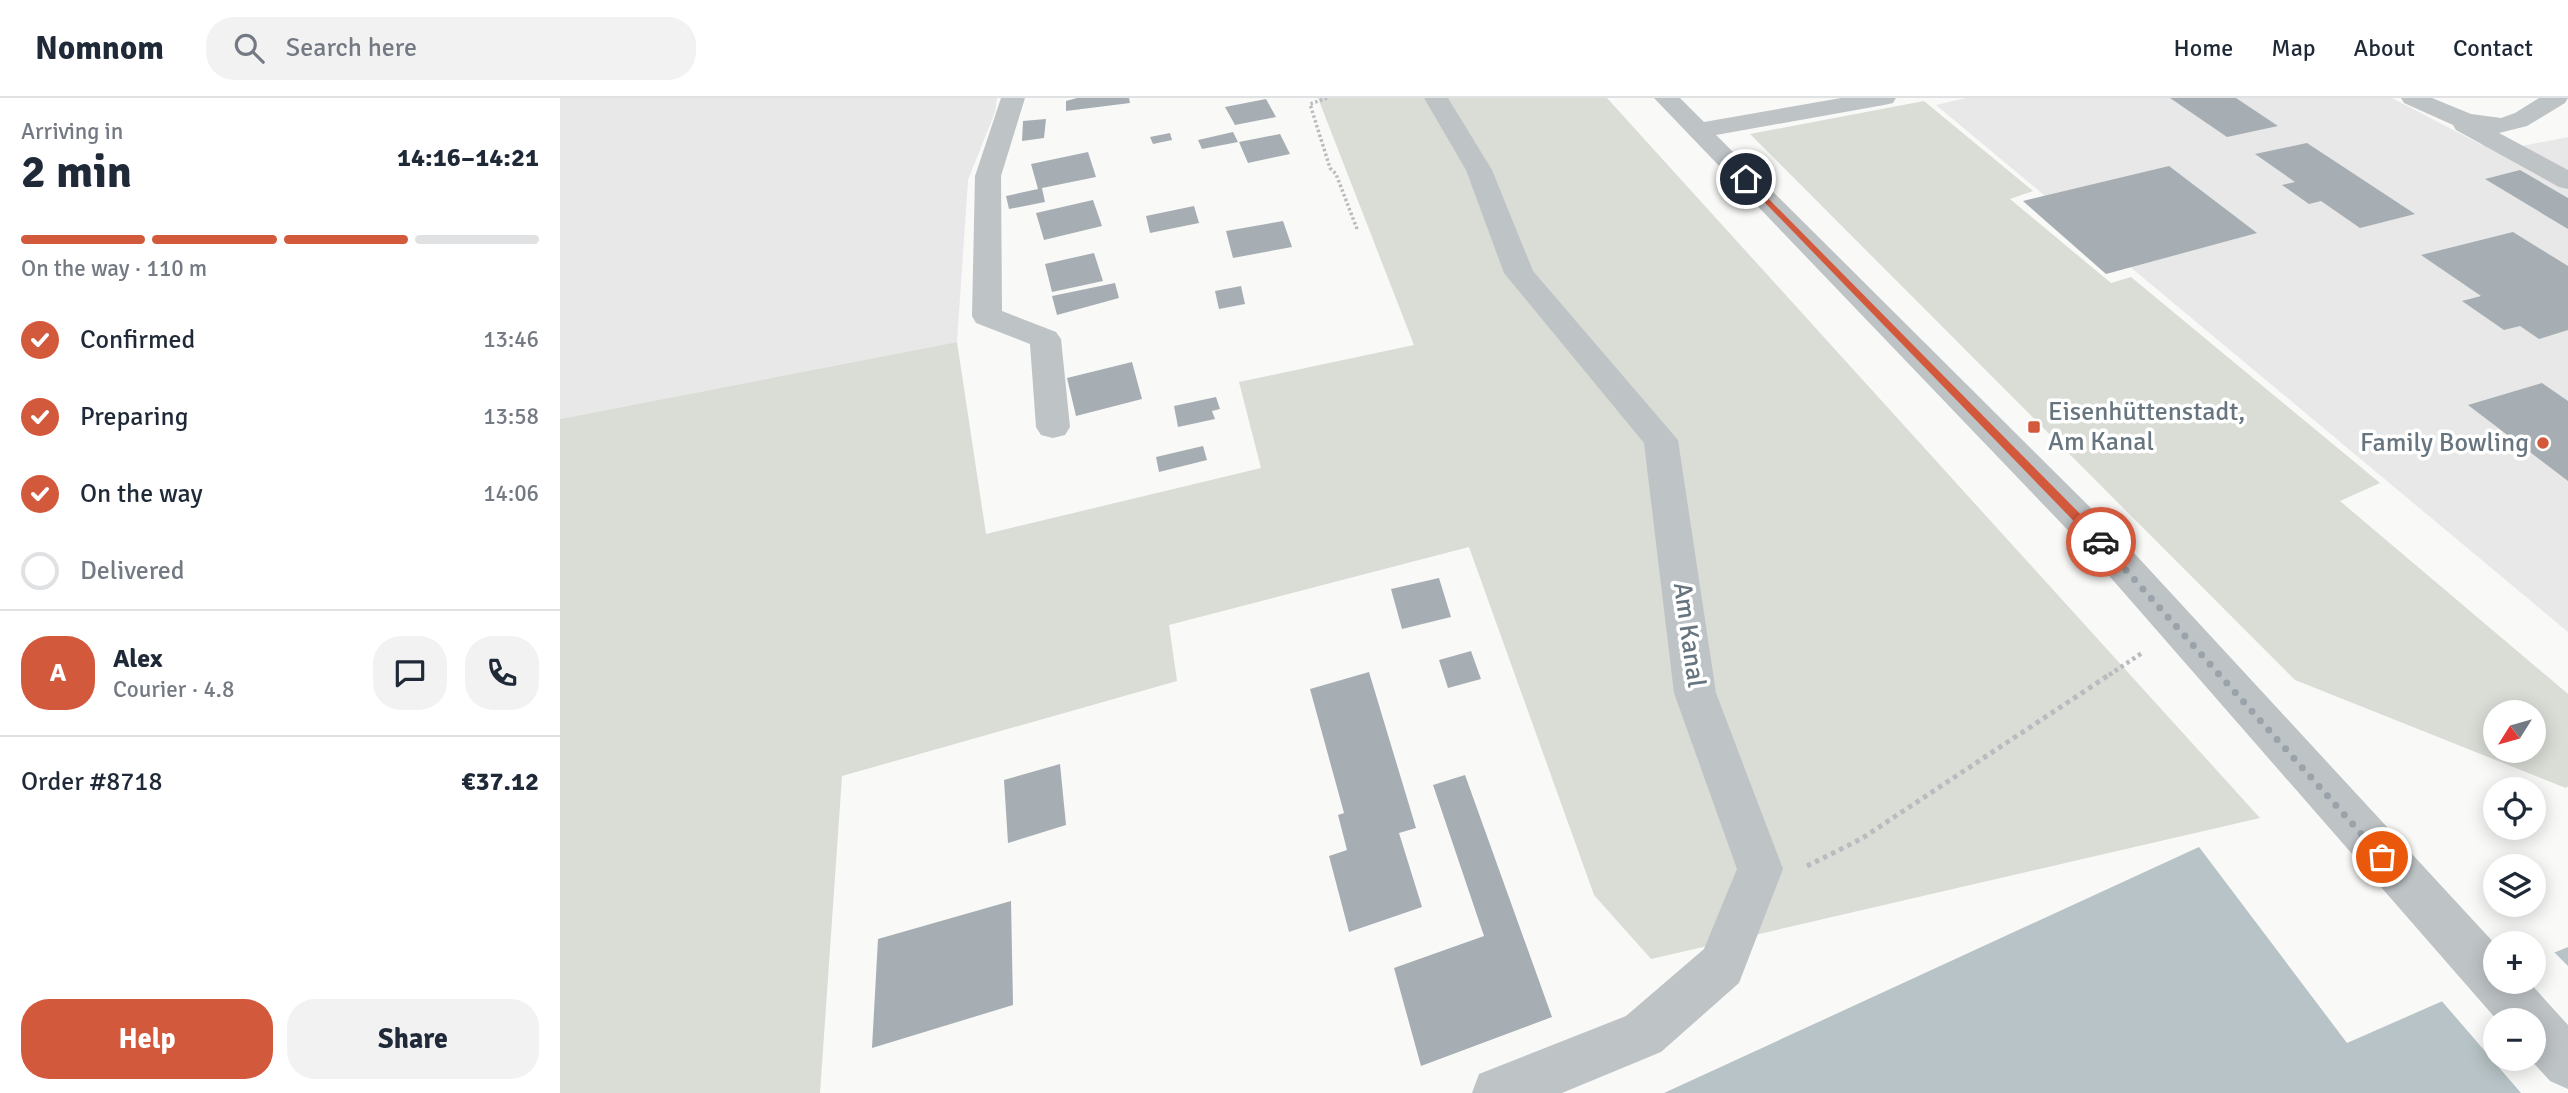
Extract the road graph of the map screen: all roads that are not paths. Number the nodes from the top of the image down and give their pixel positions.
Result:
1 (1013, 98) edge
2 (1436, 98) edge
3 (1666, 98) edge
4 (1884, 98) edge
5 (2556, 98) edge
6 (2424, 103) edge
7 (1699, 130) junction
8 (2568, 181) edge
9 (1053, 426) dead end
10 (2519, 1008) edge
11 (2546, 1038) edge
12 (2568, 1063) edge
13 (1498, 1093) edge

1 - 9 street
2 - 13 street, Am Kanal
3 - 7 street
4 - 7 street
5 - 6 street
6 - 8 street
7 - 10 street
11 - 12 street

